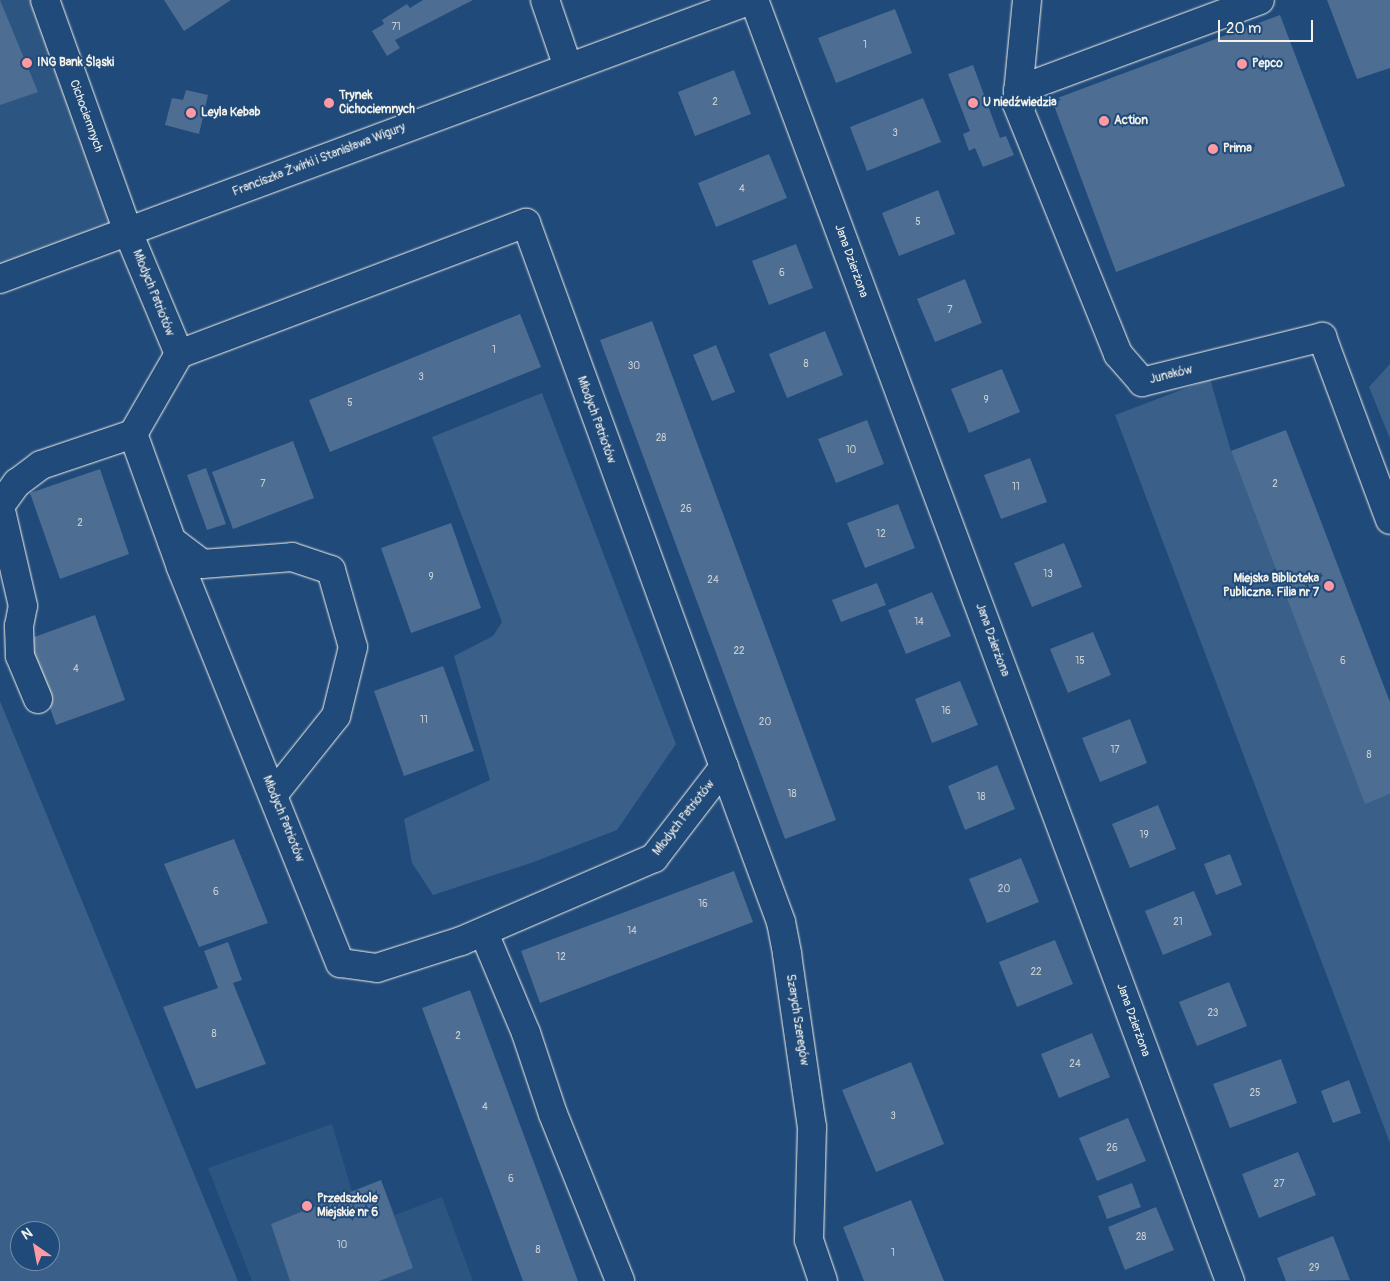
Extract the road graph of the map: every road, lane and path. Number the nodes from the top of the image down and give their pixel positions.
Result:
1 (44, 0) edge
2 (545, 0) edge
3 (752, 0) edge
4 (1028, 0) edge
5 (1260, 0) edge
6 (568, 67) junction
7 (1018, 90) junction
8 (128, 232) junction
9 (0, 279) edge
10 (178, 354) junction
11 (133, 434) junction
12 (1390, 520) edge
13 (172, 542) junction
14 (38, 699) dead end
15 (724, 767) junction
16 (273, 795) junction
17 (484, 933) junction
18 (620, 1281) edge
19 (823, 1281) edge
20 (1230, 1281) edge

1 - 8 street, Cichociemnych
2 - 6 street
3 - 6 street, Franciszka Żwirki i Stanisława Wigury
3 - 20 street, Jana Dzierżona
4 - 7 street, Junaków
5 - 7 street
6 - 8 street, Franciszka Żwirki i Stanisława Wigury
7 - 12 street, Junaków
8 - 9 street, Franciszka Żwirki i Stanisława Wigury
8 - 10 street, Młodych Patriotów
10 - 11 street
10 - 15 street, Młodych Patriotów
11 - 13 street, Młodych Patriotów
11 - 14 street
13 - 16 street, Młodych Patriotów
13 - 16 street
15 - 17 street, Młodych Patriotów
15 - 19 street, Szarych Szeregów
16 - 17 street, Młodych Patriotów
17 - 18 street

